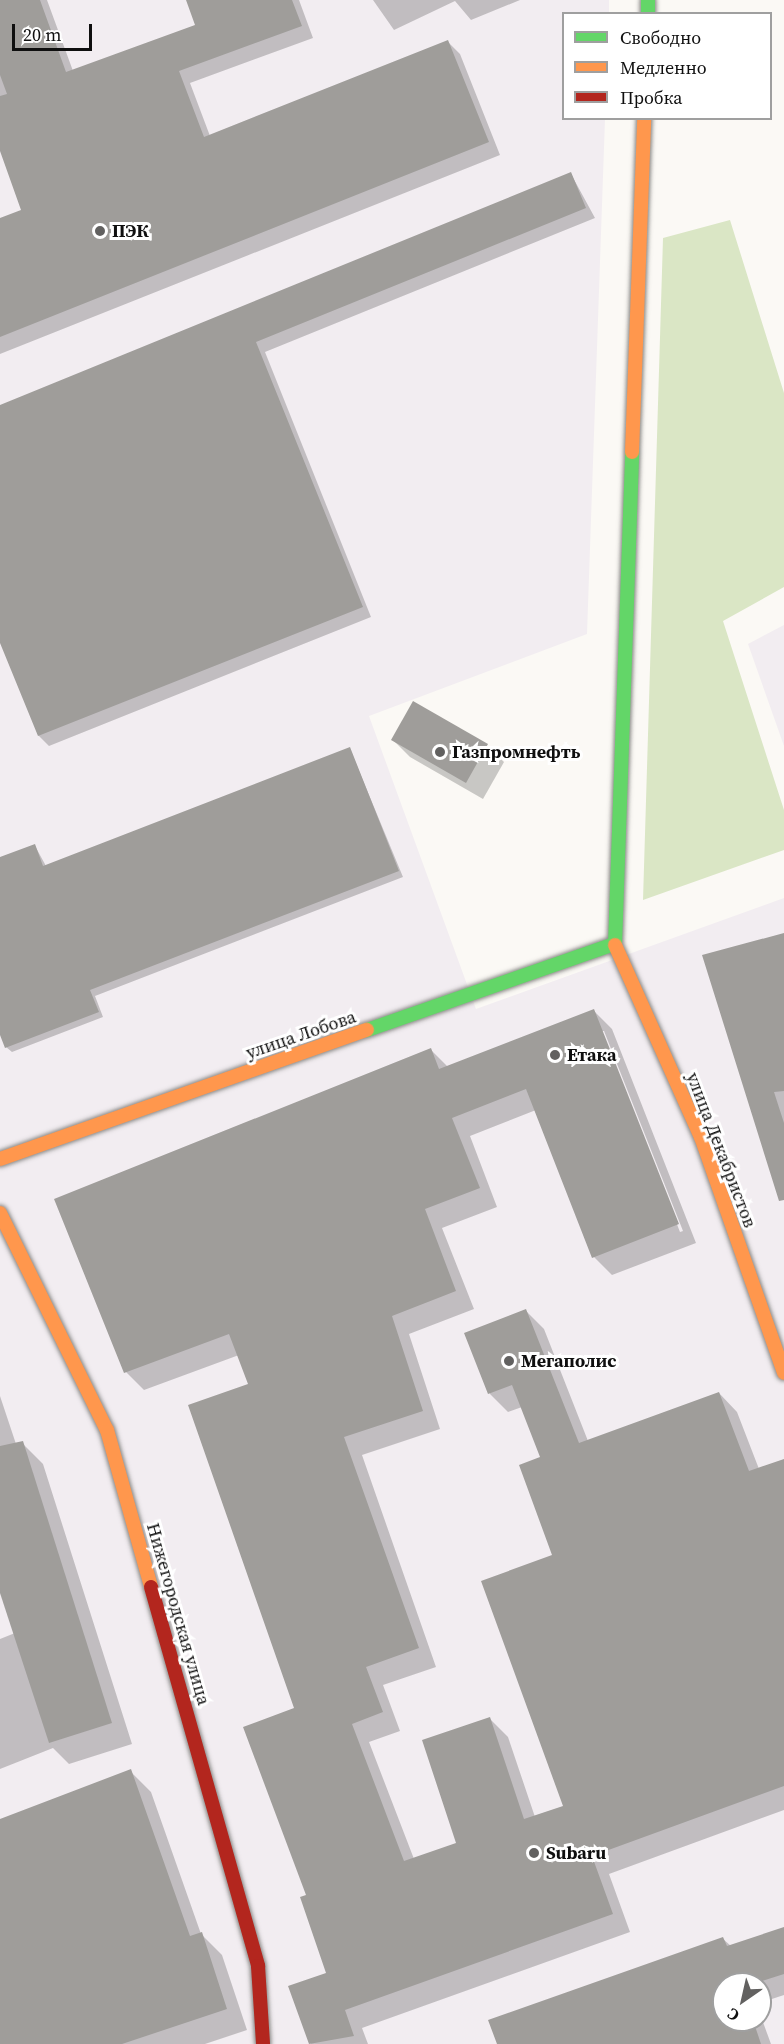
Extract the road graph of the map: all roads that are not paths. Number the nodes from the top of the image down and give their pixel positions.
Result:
1 (644, 120) edge
2 (614, 944) junction
3 (0, 1159) edge
4 (0, 1213) edge
5 (784, 1373) edge
6 (263, 2044) edge

1 - 2 street
2 - 3 street, улица Лобова
2 - 5 street, улица Декабристов
4 - 6 street, Нижегородская улица

